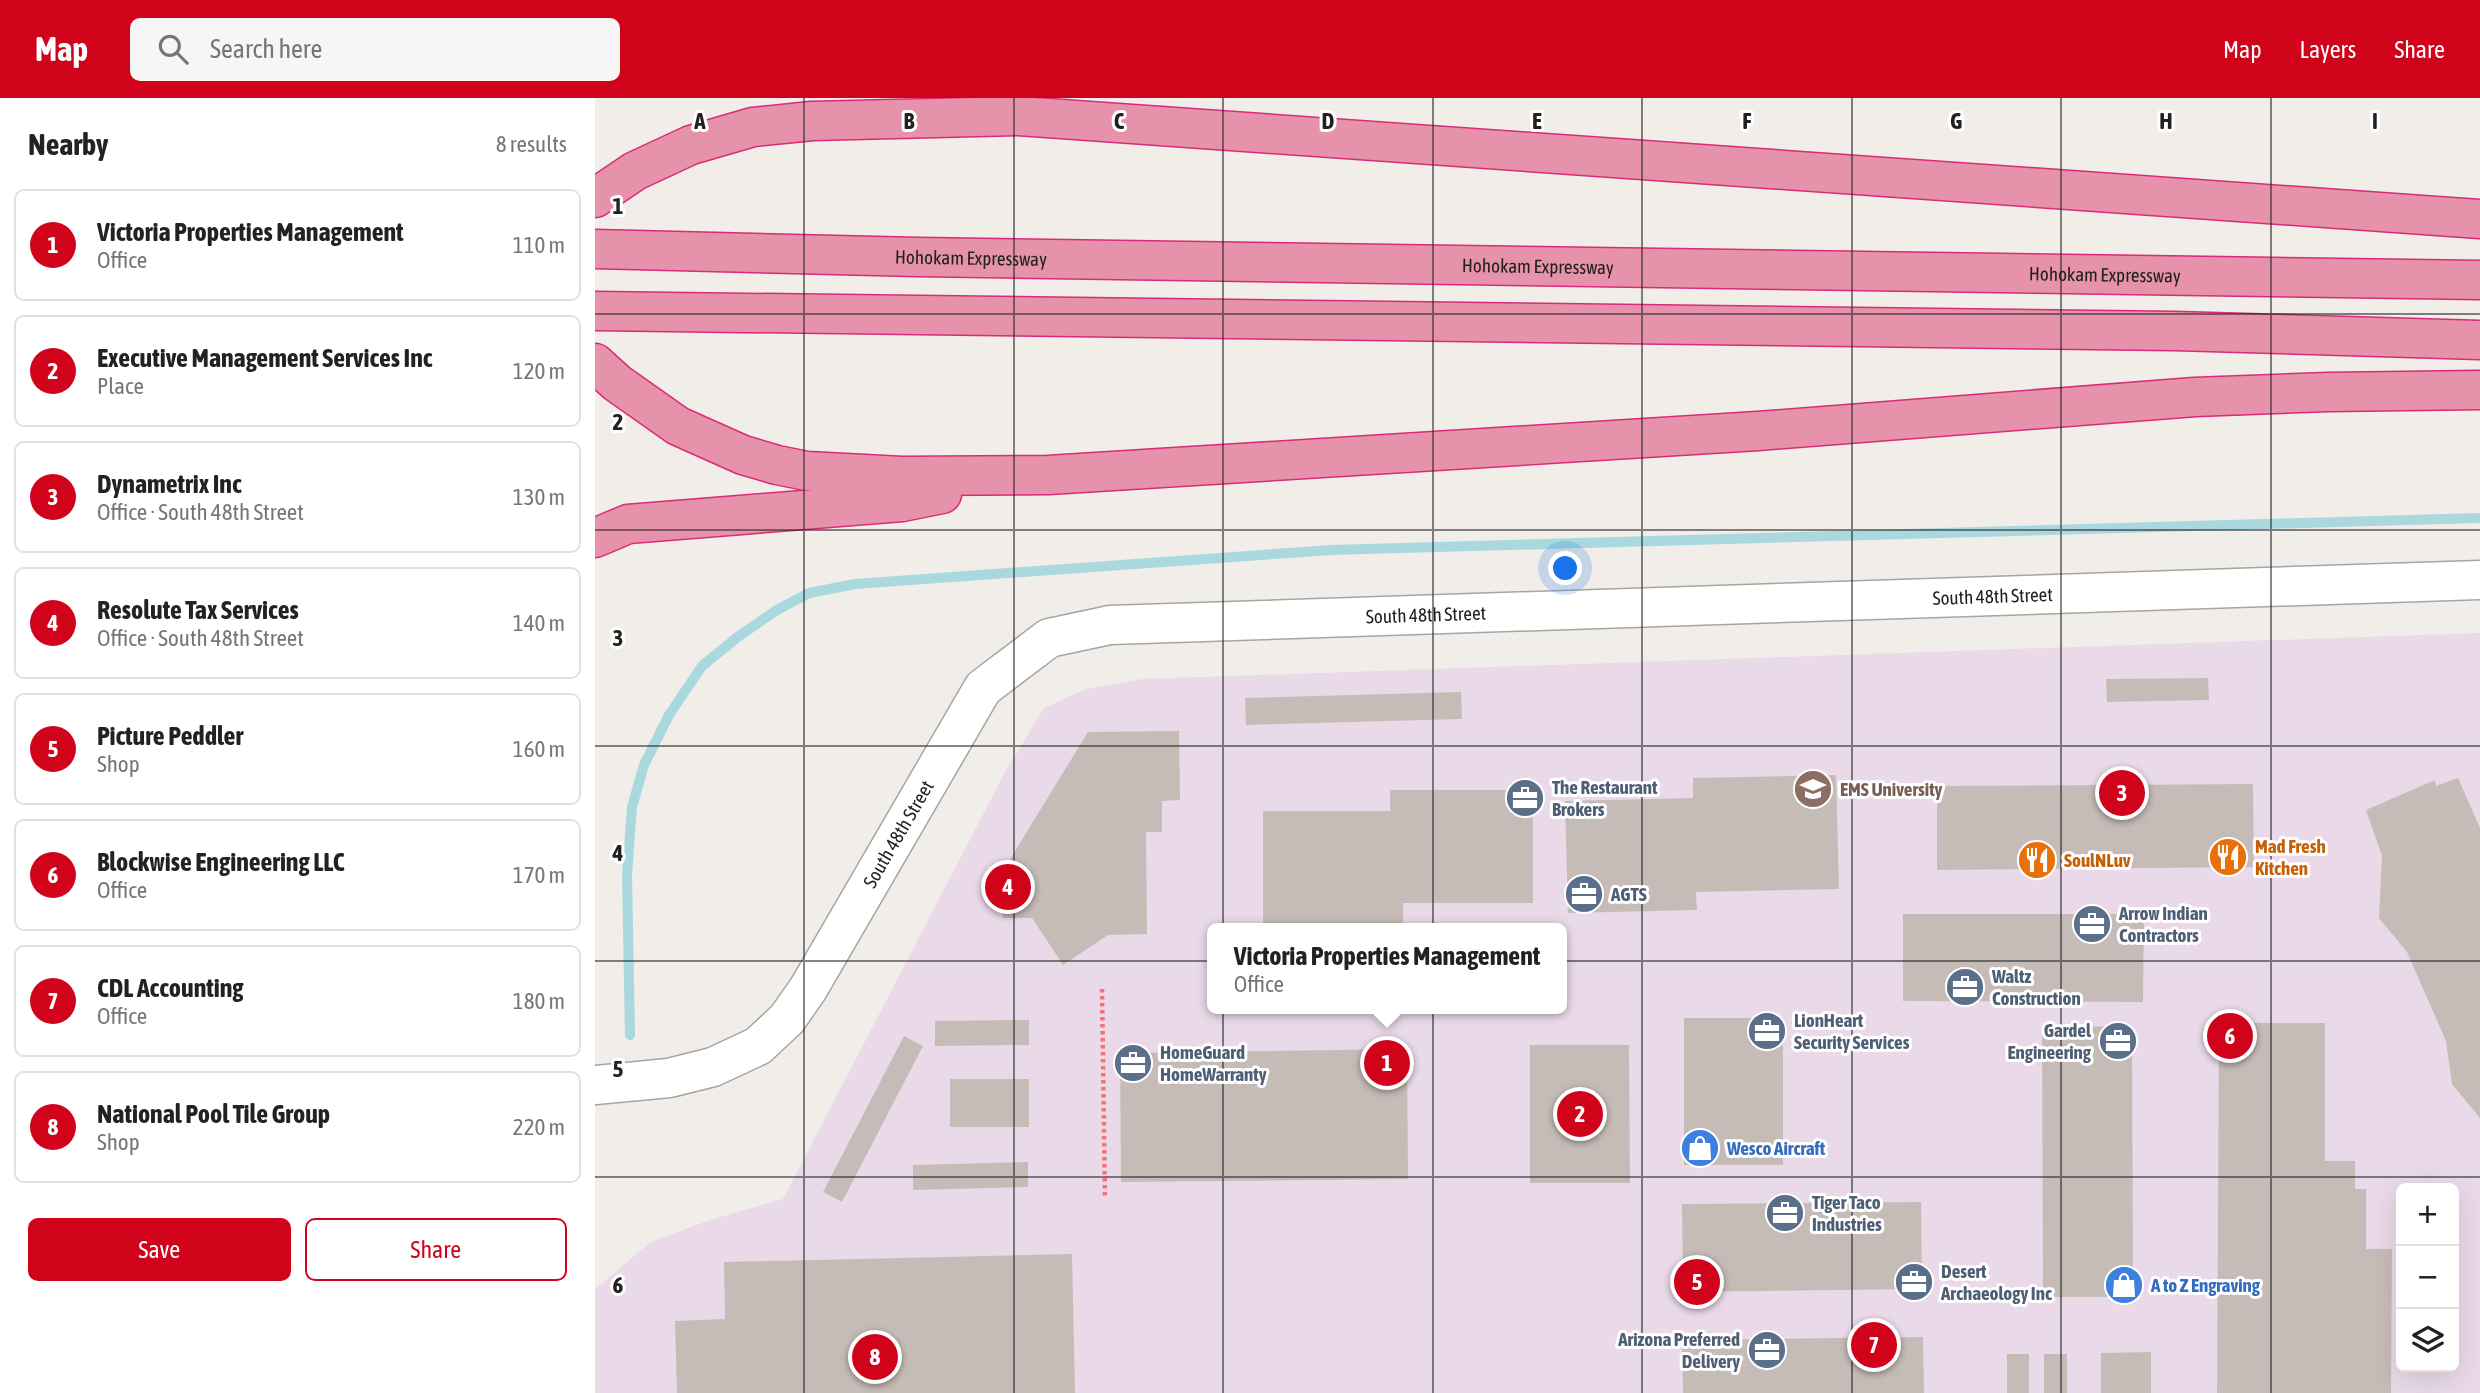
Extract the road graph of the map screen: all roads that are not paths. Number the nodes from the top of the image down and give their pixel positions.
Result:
1 (912, 98) edge
2 (1019, 116) junction
3 (595, 198) edge
4 (2480, 219) edge
5 (595, 249) edge
6 (2480, 281) edge
7 (595, 311) edge
8 (2480, 340) edge
9 (595, 363) edge
10 (2480, 390) edge
11 (1048, 475) junction
12 (595, 538) edge
13 (2480, 580) edge
14 (595, 1085) edge

1 - 2 highway
2 - 3 highway
2 - 4 highway
5 - 6 highway, Hohokam Expressway
7 - 8 highway
9 - 11 highway
10 - 11 highway
11 - 12 highway
13 - 14 street, South 48th Street

